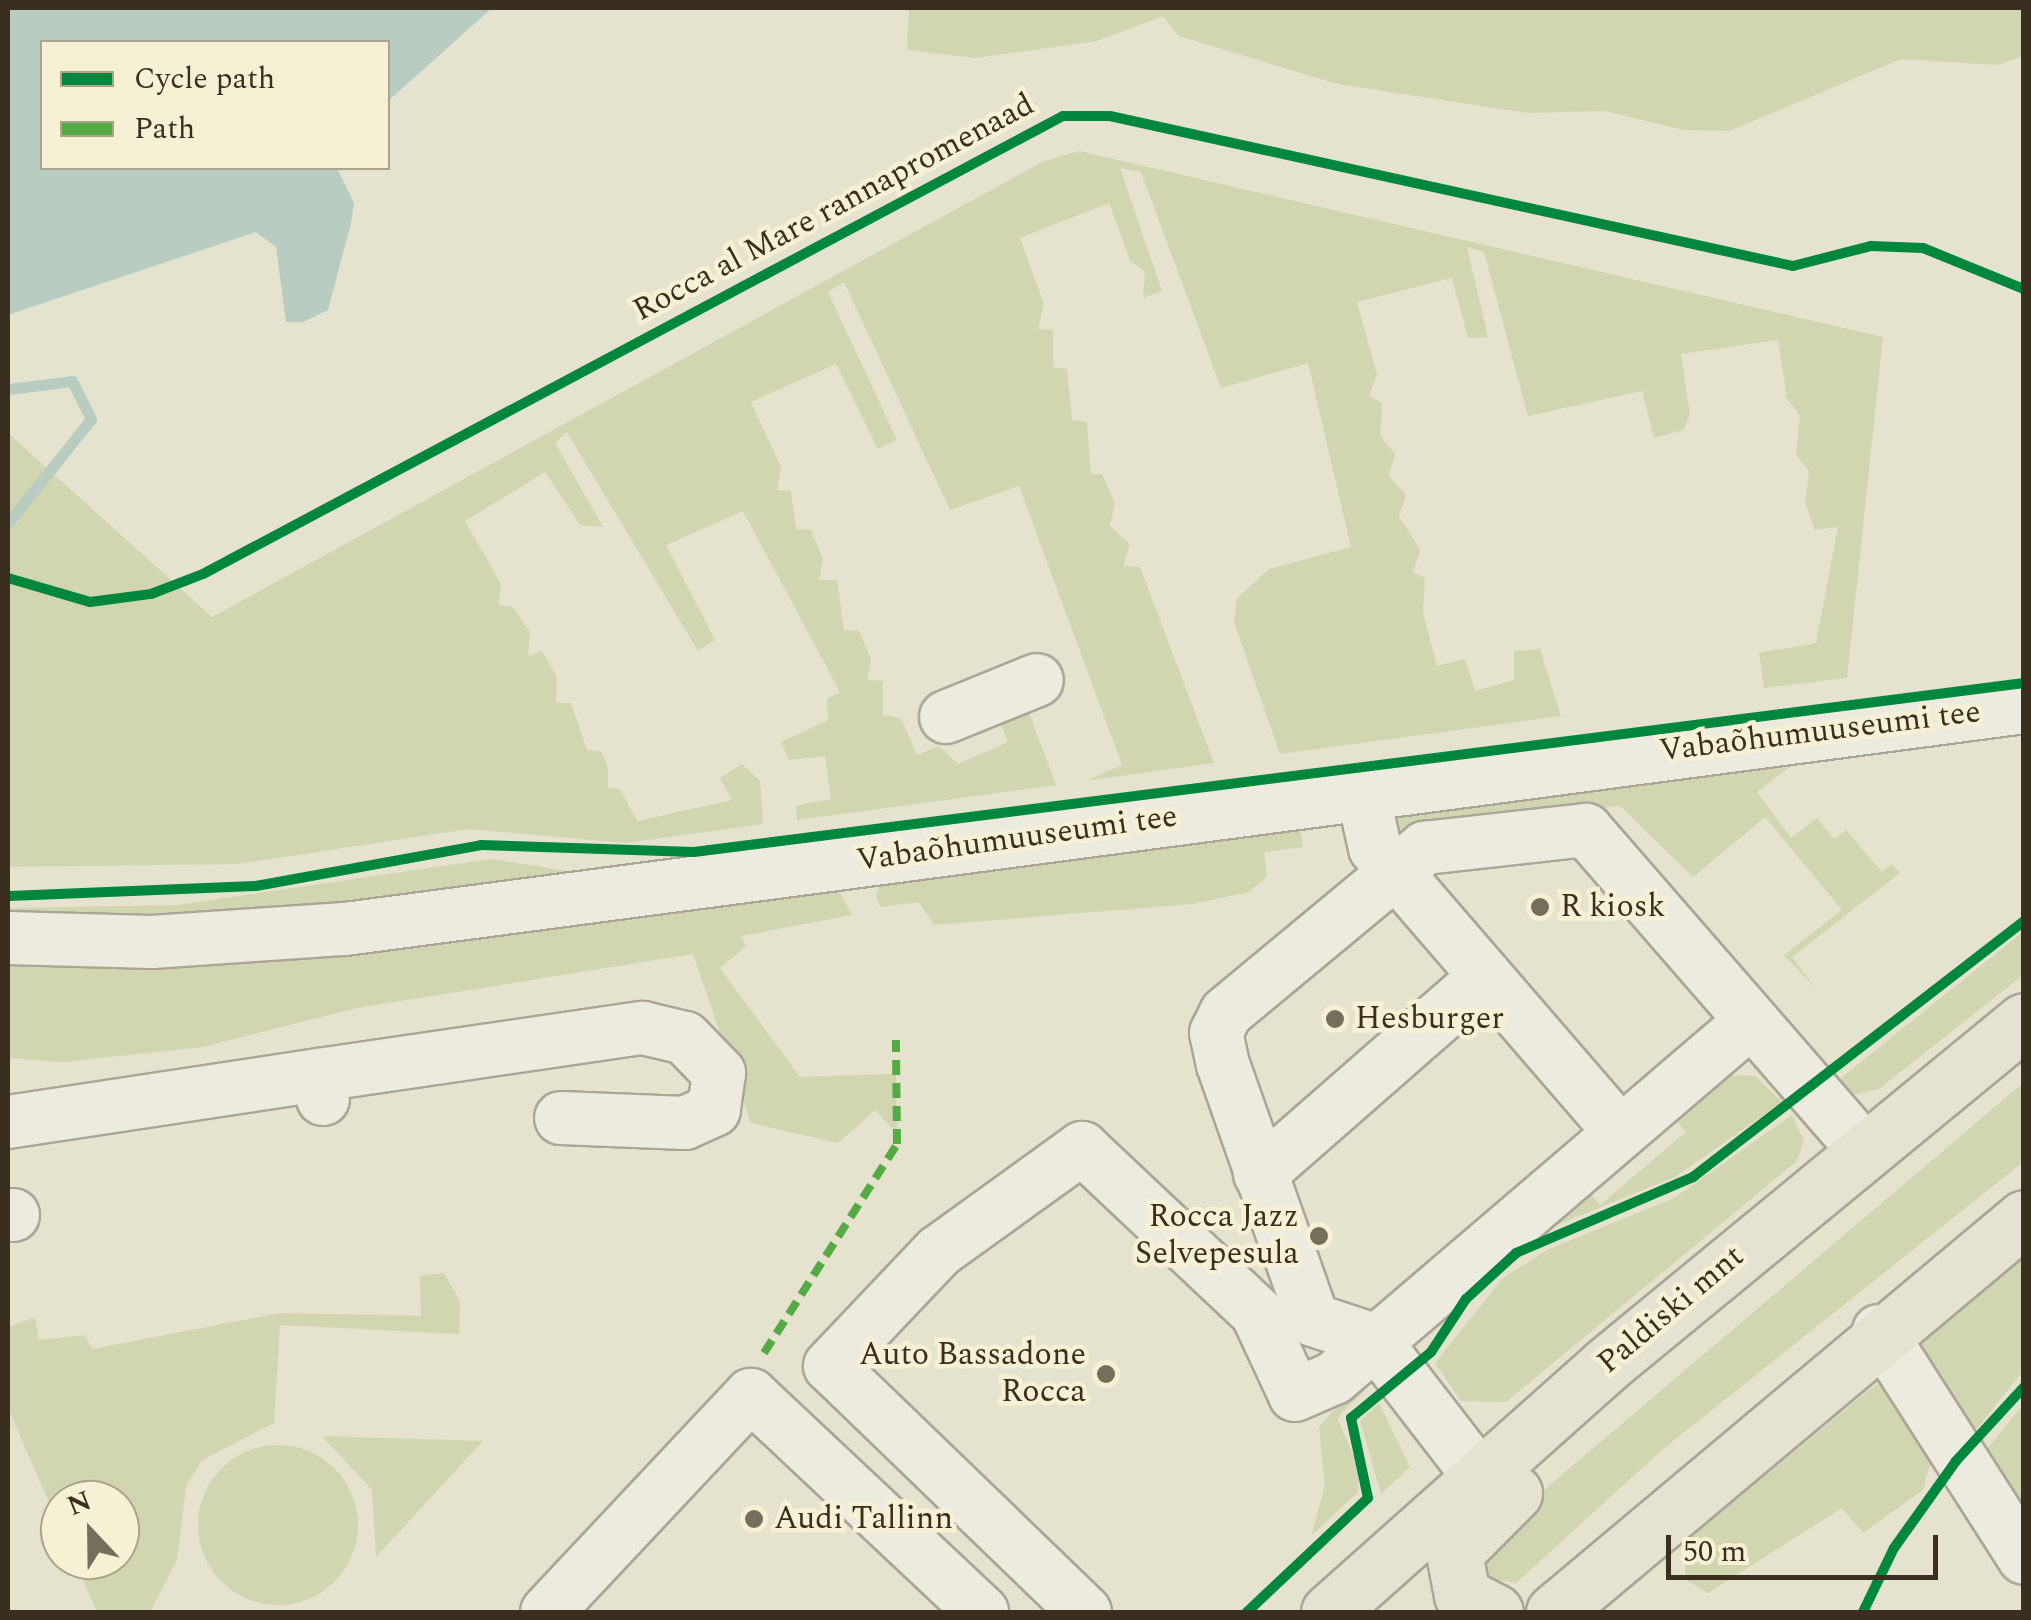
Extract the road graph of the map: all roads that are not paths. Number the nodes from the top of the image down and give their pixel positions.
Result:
1 (1038, 680) dead end
2 (2024, 707) edge
3 (946, 718) dead end
4 (1363, 794) junction
5 (1403, 881) junction
6 (8, 938) edge
7 (1486, 976) junction
8 (2024, 1020) edge
9 (1749, 1023) junction
10 (561, 1118) dead end
11 (8, 1122) edge
12 (1620, 1131) junction
13 (1862, 1148) junction
14 (1260, 1174) junction
15 (2024, 1218) edge
16 (1878, 1331) junction
17 (1374, 1340) junction
18 (1606, 1365) junction
19 (1480, 1476) junction
20 (2024, 1558) edge
21 (1560, 1608) edge
22 (546, 1612) edge
23 (982, 1612) edge
24 (1085, 1612) edge
25 (1329, 1612) edge
26 (1494, 1612) edge
27 (1510, 1612) edge

1 - 3 street
2 - 4 street, Vabaõhumuuseumi tee
4 - 5 street
4 - 6 street, Vabaõhumuuseumi tee
5 - 7 street
5 - 9 street
5 - 14 street
7 - 12 street
7 - 14 street
8 - 13 main road, Paldiski mnt
9 - 12 street
9 - 13 street
10 - 11 street
12 - 17 street
13 - 18 main road, Paldiski mnt
14 - 17 street
15 - 16 main road
16 - 20 street
16 - 21 main road
17 - 19 street
17 - 24 street
18 - 19 main road, Paldiski mnt
18 - 26 main road
19 - 25 main road, Paldiski mnt
21 - 27 main road
22 - 23 street

